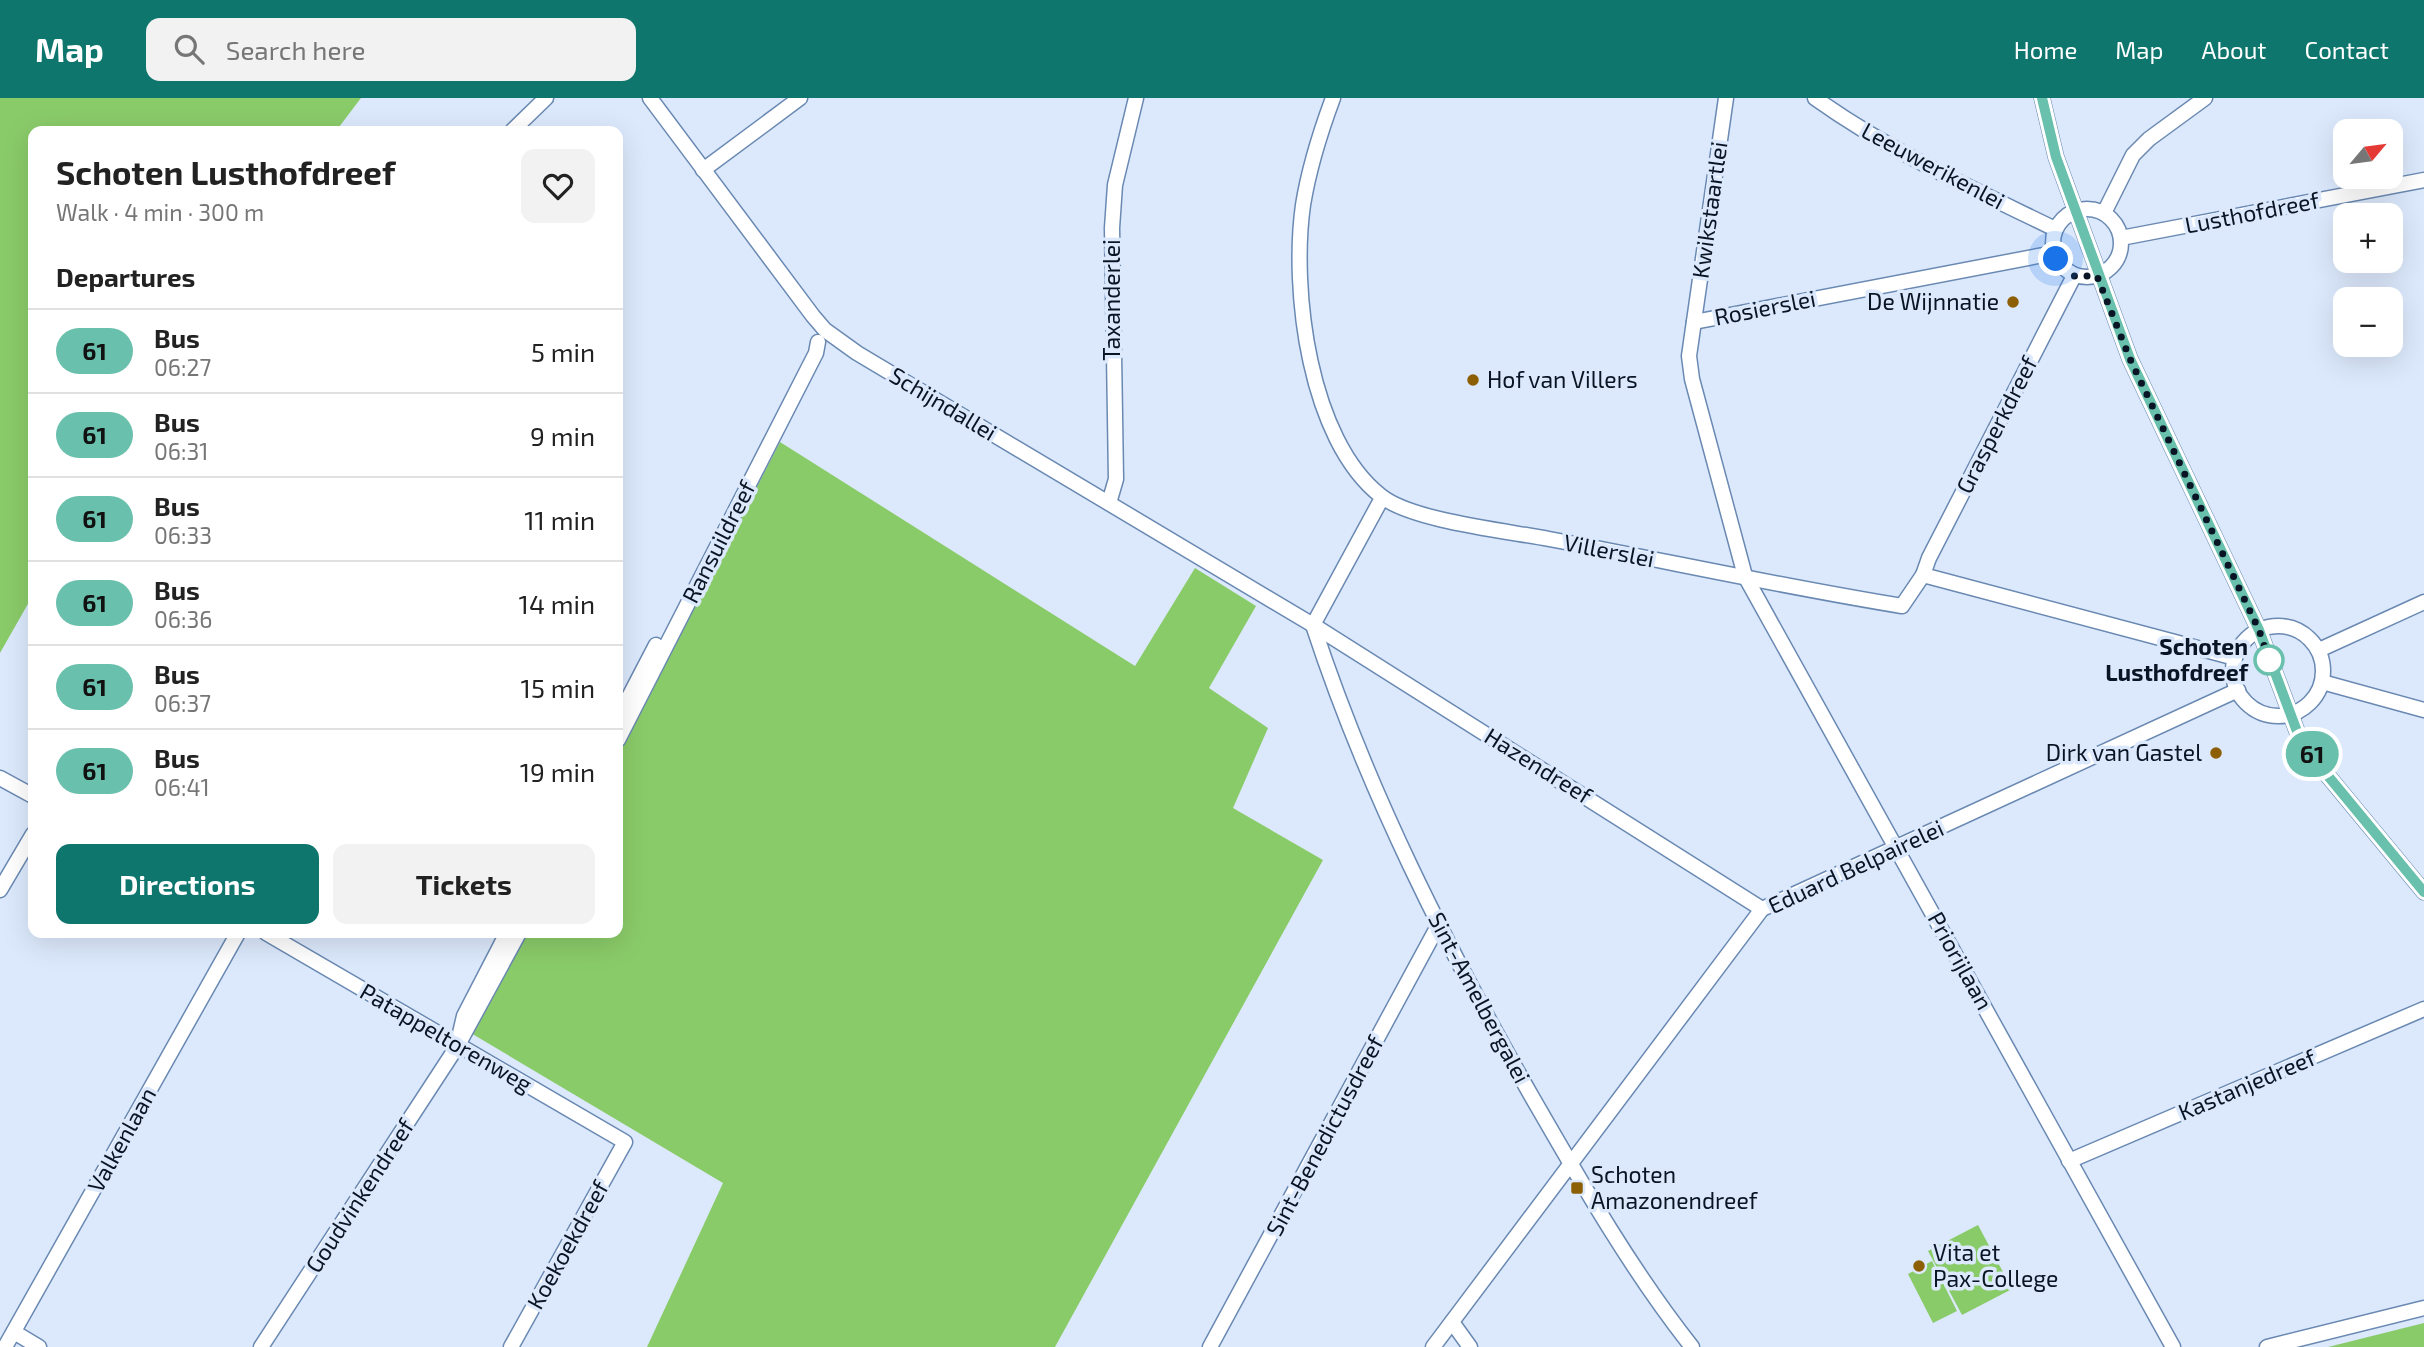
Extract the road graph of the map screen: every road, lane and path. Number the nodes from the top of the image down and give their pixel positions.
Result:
1 (546, 98) edge
2 (650, 98) edge
3 (800, 98) edge
4 (1136, 98) edge
5 (1333, 98) edge
6 (1726, 98) edge
7 (1815, 98) edge
8 (2042, 98) edge
9 (2205, 98) edge
10 (517, 126) edge
11 (703, 170) junction
12 (2424, 180) edge
13 (2075, 210) junction
14 (2104, 213) junction
15 (2055, 229) junction
16 (2121, 238) junction
17 (2054, 253) junction
18 (2074, 276) junction
19 (2097, 276) junction
20 (1694, 322) junction
21 (822, 336) junction
22 (1382, 498) junction
23 (1109, 503) junction
24 (1923, 575) junction
25 (1745, 576) junction
26 (2424, 602) edge
27 (1313, 625) junction
28 (2259, 630) junction
29 (2319, 650) junction
30 (2235, 658) junction
31 (2322, 682) junction
32 (2238, 690) junction
33 (623, 708) edge
34 (2424, 709) edge
35 (2291, 714) junction
36 (623, 730) edge
37 (0, 778) edge
38 (28, 793) edge
39 (28, 843) edge
40 (1897, 847) junction
41 (0, 890) edge
42 (2424, 892) edge
43 (1762, 909) junction
44 (1439, 924) junction
45 (235, 938) edge
46 (275, 938) edge
47 (504, 938) edge
48 (516, 938) edge
49 (2424, 1009) edge
50 (458, 1045) junction
51 (625, 1142) joint
52 (2069, 1161) junction
53 (1570, 1163) junction
54 (2424, 1308) edge
55 (1452, 1322) junction
56 (14, 1332) junction
57 (5, 1347) edge
58 (40, 1347) edge
59 (261, 1347) edge
60 (511, 1347) edge
61 (1210, 1347) edge
62 (1433, 1347) edge
63 (1470, 1347) edge
64 (1692, 1347) edge
65 (2173, 1347) edge
66 (2267, 1347) edge

1 - 10 street
2 - 11 street, Schijndallei
3 - 11 street
4 - 23 street, Taxanderlei
5 - 22 street, Villerslei
6 - 20 street, Kwikstaartlei
7 - 15 street, Leeuwerikenlei
8 - 13 street
9 - 14 street
11 - 21 street, Schijndallei
12 - 16 street, Lusthofdreef
13 - 14 street
13 - 15 street
13 - 19 street
14 - 16 street
15 - 17 street
16 - 19 street
17 - 18 street
17 - 20 street, Rosierslei
18 - 19 street
18 - 24 street, Grasperkdreef
19 - 28 street
20 - 25 street, Rosierslei
21 - 23 street, Schijndallei
21 - 33 street, Ransuildreef
21 - 36 street, Ransuildreef
22 - 25 street, Villerslei
22 - 27 street
23 - 27 street, Schijndallei
24 - 25 street, Villerslei
24 - 30 street
25 - 40 street, Priorijlaan
26 - 29 street
27 - 43 street, Hazendreef
27 - 44 street, Sint-Amelbergalei
28 - 29 street
28 - 30 street
28 - 35 street
29 - 31 street
30 - 32 street
31 - 34 street
31 - 35 street
32 - 35 street
32 - 40 street, Eduard Belpairelei
35 - 42 street
37 - 38 street
39 - 41 street
40 - 43 street, Eduard Belpairelei
40 - 52 street, Priorijlaan
43 - 53 street, Eduard Belpairelei
44 - 53 street, Sint-Amelbergalei
44 - 61 street, Sint-Benedictusdreef
45 - 56 street, Valkenlaan
46 - 50 street, Patappeltorenweg
47 - 50 street
48 - 50 street
49 - 52 street, Kastanjedreef
50 - 51 street, Patappeltorenweg
50 - 59 street, Goudvinkendreef
51 - 60 street, Koekoekdreef
52 - 65 street, Priorijlaan
53 - 55 street, Eduard Belpairelei
53 - 64 street, Sint-Amelbergalei
54 - 66 street
55 - 62 street, Eduard Belpairelei
55 - 63 street
56 - 57 street, Valkenlaan
56 - 58 street

